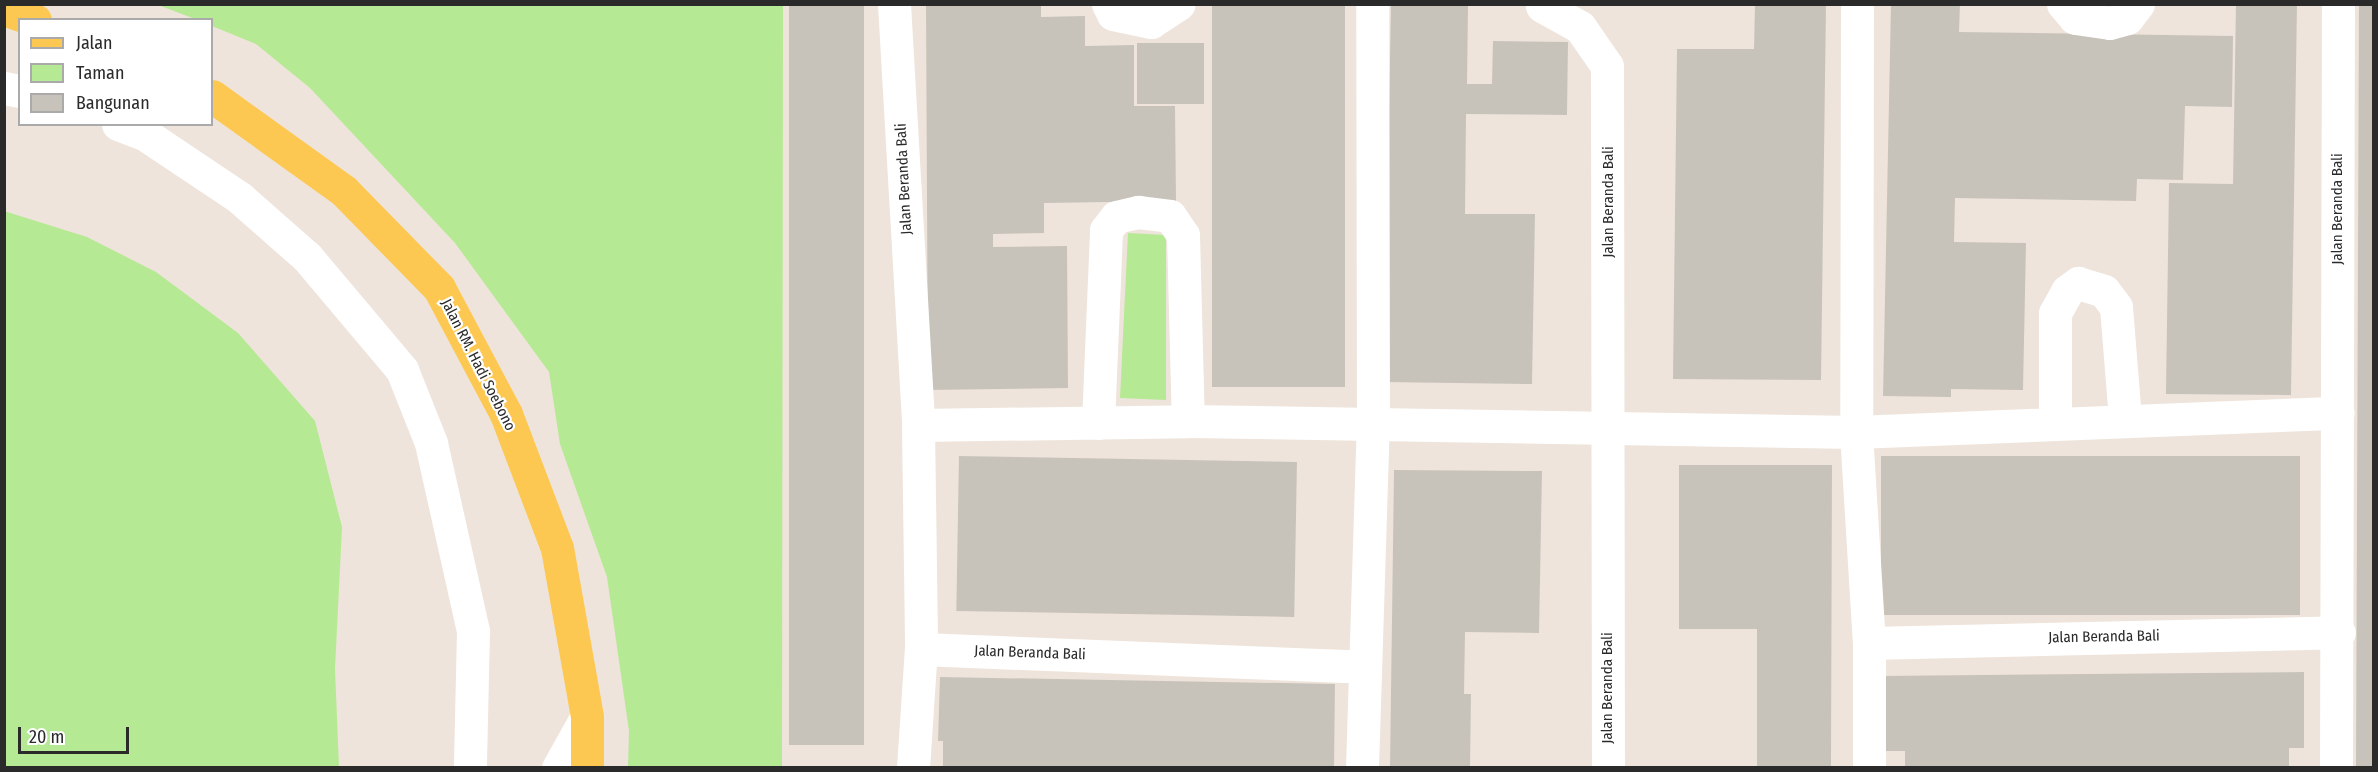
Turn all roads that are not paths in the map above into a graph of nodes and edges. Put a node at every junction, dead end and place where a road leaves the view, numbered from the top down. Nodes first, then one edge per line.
1 (894, 4) edge
2 (1108, 4) edge
3 (1179, 4) edge
4 (1372, 4) edge
5 (1857, 4) edge
6 (2063, 4) edge
7 (2138, 4) edge
8 (2338, 4) edge
9 (1542, 6) dead end
10 (4, 9) edge
11 (29, 18) edge
12 (213, 97) edge
13 (123, 126) edge
14 (2338, 413) junction
15 (2124, 420) junction
16 (1188, 421) junction
17 (2055, 422) junction
18 (1098, 423) junction
19 (1373, 424) junction
20 (918, 425) junction
21 (1608, 429) junction
22 (1856, 432) junction
23 (2339, 632) junction
24 (1869, 643) junction
25 (921, 649) junction
26 (1363, 667) junction
27 (587, 716) junction
28 (470, 768) edge
29 (558, 768) edge
30 (587, 768) edge
31 (913, 768) edge
32 (1362, 768) edge
33 (1608, 768) edge
34 (1869, 768) edge
35 (2336, 768) edge

1 - 20 street, Jalan Beranda Bali
2 - 3 street
4 - 19 street
5 - 22 street
6 - 7 street
8 - 14 street, Jalan Beranda Bali
9 - 21 street, Jalan Beranda Bali
10 - 11 main road
12 - 27 main road, Jalan RM. Hadi Soebono
13 - 28 street
14 - 15 street
14 - 23 street, Jalan Beranda Bali
15 - 17 street
15 - 17 street
16 - 18 street
16 - 18 street
16 - 19 street
17 - 22 street
18 - 20 street
19 - 21 street
19 - 26 street
20 - 25 street, Jalan Beranda Bali
21 - 22 street
21 - 33 street, Jalan Beranda Bali
22 - 24 street
23 - 24 street, Jalan Beranda Bali
23 - 35 street, Jalan Beranda Bali
24 - 34 street
25 - 26 street, Jalan Beranda Bali
25 - 31 street
26 - 32 street
27 - 29 street
27 - 30 main road, Jalan RM. Hadi Soebono

